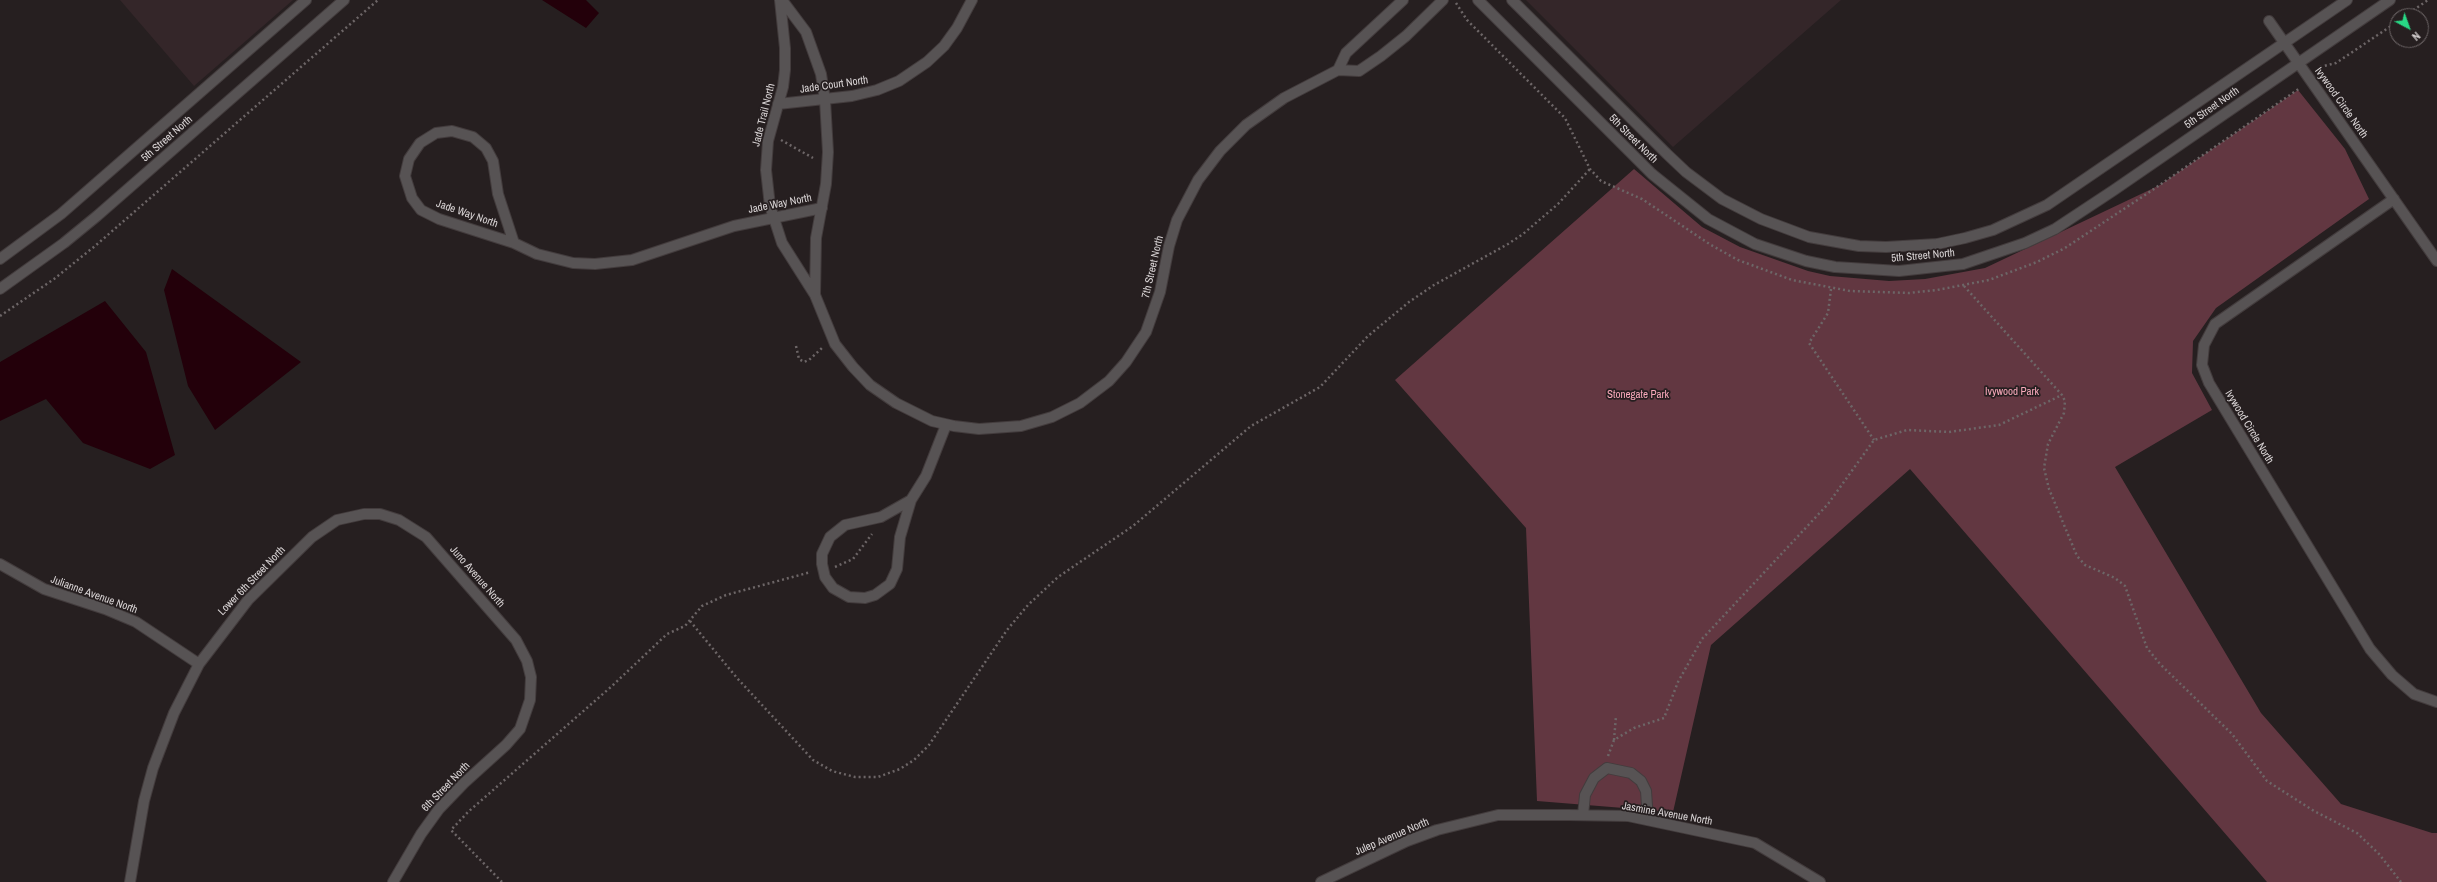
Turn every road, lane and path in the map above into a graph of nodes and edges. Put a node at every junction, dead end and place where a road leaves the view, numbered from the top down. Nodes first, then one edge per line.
1 (306, 0) edge
2 (344, 0) edge
3 (378, 0) edge
4 (781, 0) edge
5 (972, 0) edge
6 (1403, 0) edge
7 (1443, 0) edge
8 (1478, 0) edge
9 (1512, 0) edge
10 (2347, 0) edge
11 (2390, 0) edge
12 (2428, 0) edge
13 (1457, 4) dead end
14 (2416, 8) edge
15 (2269, 20) dead end
16 (2389, 27) edge
17 (2285, 43) junction
18 (2299, 63) junction
19 (2322, 66) dead end
20 (1338, 70) junction
21 (2298, 90) dead end
22 (825, 100) junction
23 (778, 104) junction
24 (779, 139) dead end
25 (817, 160) dead end
26 (1590, 168) junction
27 (2394, 199) junction
28 (822, 208) junction
29 (773, 218) junction
30 (514, 243) junction
31 (0, 259) edge
32 (2437, 261) edge
33 (1964, 286) junction
34 (0, 289) edge
35 (1832, 289) junction
36 (815, 296) junction
37 (0, 316) edge
38 (796, 346) dead end
39 (824, 346) dead end
40 (2062, 395) junction
41 (946, 425) junction
42 (1874, 440) junction
43 (911, 500) junction
44 (344, 517) joint
45 (875, 529) dead end
46 (0, 564) edge
47 (833, 567) dead end
48 (812, 572) dead end
49 (690, 621) junction
50 (199, 664) junction
51 (2437, 702) edge
52 (526, 716) joint
53 (1616, 716) dead end
54 (1614, 740) junction
55 (1607, 768) junction
56 (1498, 815) joint
57 (1583, 815) junction
58 (1648, 820) junction
59 (130, 882) edge
60 (393, 882) edge
61 (502, 882) edge
62 (1321, 882) edge
63 (1820, 882) edge
64 (2401, 882) edge

1 - 31 street, 5th Street North
2 - 34 street, 5th Street North
3 - 37 path
4 - 22 street, Jade Trail North
4 - 23 street, Jade Trail North
5 - 22 street, Jade Court North
6 - 20 street
7 - 20 street, 7th Street North
8 - 18 street, 5th Street North
9 - 17 street, 5th Street North
10 - 17 street, 5th Street North
11 - 18 street, 5th Street North
12 - 14 path
13 - 26 path
15 - 17 street, Ivywood Circle North
16 - 19 path
17 - 18 street, Ivywood Circle North
18 - 27 street, Ivywood Circle North
20 - 41 street, 7th Street North
21 - 33 path
22 - 23 street, Jade Court North
22 - 28 street, Jade Trail North
23 - 29 street, Jade Trail North
24 - 25 path
26 - 35 path
26 - 49 path
27 - 32 street, Ivywood Circle North
27 - 51 street, Ivywood Circle North
28 - 29 street, Jade Way North
28 - 36 street, Jade Trail North
29 - 30 street, Jade Way North
29 - 36 street, Jade Trail North
30 - 30 street, Jade Way North
33 - 35 path
33 - 40 path
35 - 42 path
36 - 41 street, Jade Trail North
38 - 39 path
40 - 42 path
40 - 64 path
41 - 43 street
42 - 54 path
43 - 43 street
44 - 50 street, Lower 6th Street North
44 - 52 street, Juno Avenue North
45 - 47 path
46 - 50 street, Julianne Avenue North
48 - 49 path
49 - 61 path
50 - 59 street, Lower 6th Street North
52 - 60 street, 6th Street North
53 - 54 path
54 - 55 path
55 - 57 street
55 - 58 street
56 - 57 street, Jasmine Avenue North
56 - 62 street, Julep Avenue North
57 - 58 street, Jasmine Avenue North
58 - 63 street, Jasmine Avenue North

